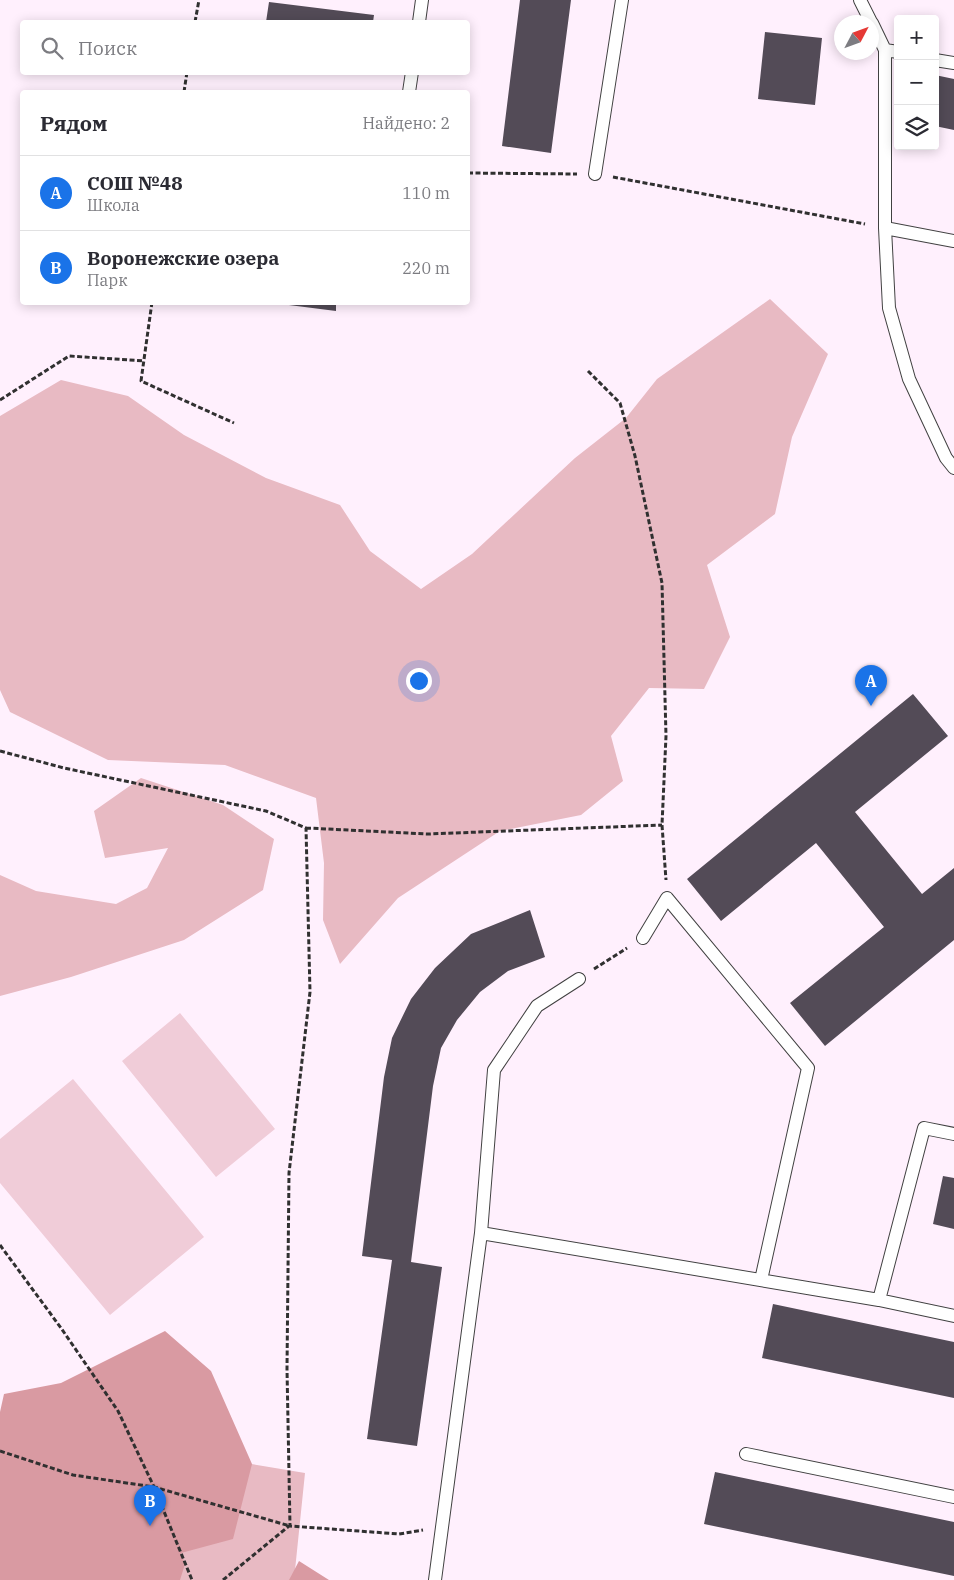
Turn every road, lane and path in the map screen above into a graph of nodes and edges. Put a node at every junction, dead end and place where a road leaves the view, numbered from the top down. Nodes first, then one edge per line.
1 (199, 0) edge
2 (422, 0) edge
3 (622, 0) edge
4 (860, 0) edge
5 (867, 15) edge
6 (195, 20) edge
7 (419, 20) edge
8 (879, 38) edge
9 (885, 50) junction
10 (894, 51) edge
11 (939, 61) edge
12 (954, 63) edge
13 (187, 75) edge
14 (412, 75) edge
15 (184, 90) edge
16 (409, 90) edge
17 (470, 173) edge
18 (596, 174) junction
19 (885, 228) junction
20 (954, 241) edge
21 (152, 305) edge
22 (144, 361) junction
23 (588, 371) dead end
24 (0, 400) edge
25 (234, 423) dead end
26 (954, 468) edge
27 (0, 751) edge
28 (662, 825) junction
29 (306, 828) junction
30 (667, 898) junction
31 (643, 938) joint
32 (579, 979) joint
33 (954, 1134) edge
34 (481, 1233) junction
35 (0, 1245) edge
36 (762, 1280) junction
37 (878, 1300) junction
38 (954, 1316) edge
39 (0, 1450) edge
40 (746, 1454) dead end
41 (154, 1487) junction
42 (954, 1497) edge
43 (290, 1526) junction
44 (442, 1526) junction
45 (192, 1580) edge
46 (223, 1580) edge
47 (435, 1580) edge

1 - 6 path
2 - 7 lane
3 - 18 lane
4 - 5 lane
8 - 9 lane
9 - 10 lane
9 - 19 lane
11 - 12 lane
13 - 15 path
14 - 16 lane
17 - 18 path
18 - 19 path
19 - 20 lane
19 - 26 lane
21 - 22 path
22 - 24 path
22 - 25 path
23 - 28 path
27 - 29 path
28 - 29 path
28 - 30 path
29 - 43 path
30 - 31 lane
30 - 36 lane
31 - 32 path
32 - 34 lane
33 - 37 lane
34 - 36 lane
34 - 44 lane
35 - 41 path
36 - 37 lane
37 - 38 lane
39 - 41 path
40 - 42 lane
41 - 43 path
41 - 45 path
43 - 44 path
43 - 46 path
44 - 47 lane

